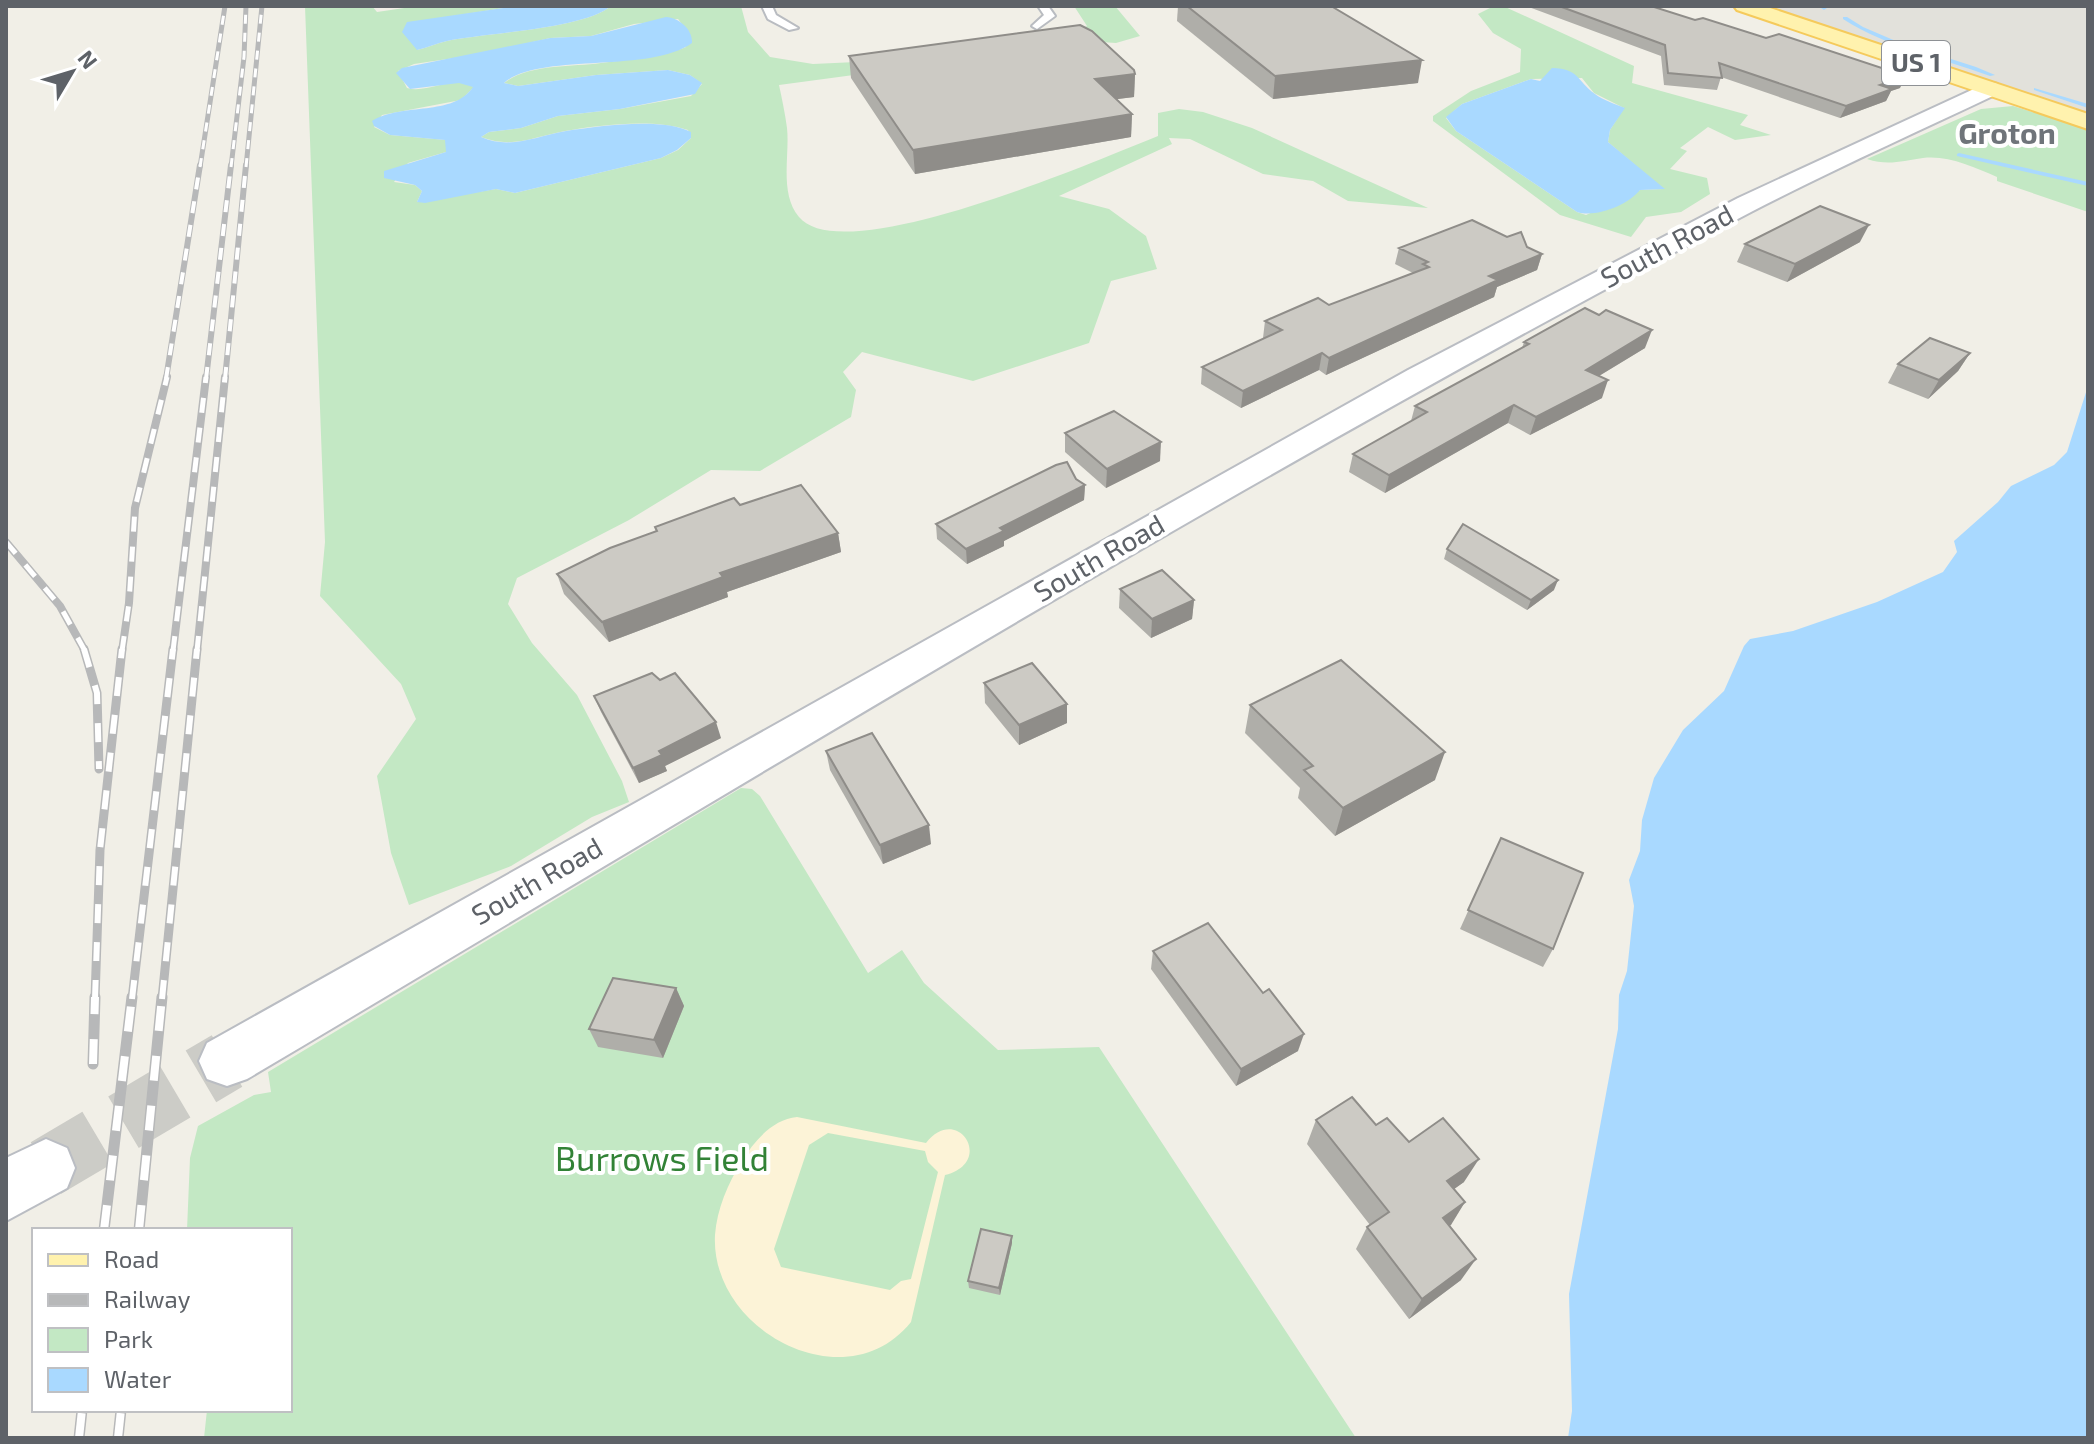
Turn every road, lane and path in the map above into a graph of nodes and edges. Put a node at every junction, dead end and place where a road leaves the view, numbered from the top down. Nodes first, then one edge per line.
1 (767, 6) edge
2 (1043, 6) edge
3 (1744, 6) edge
4 (1037, 26) dead end
5 (793, 28) dead end
6 (1989, 89) junction
7 (2088, 122) edge
8 (227, 1061) tunnel mouth

1 - 5 lane
2 - 4 lane
3 - 6 main road, US 1
6 - 7 main road, US 1
6 - 8 main road, South Road

